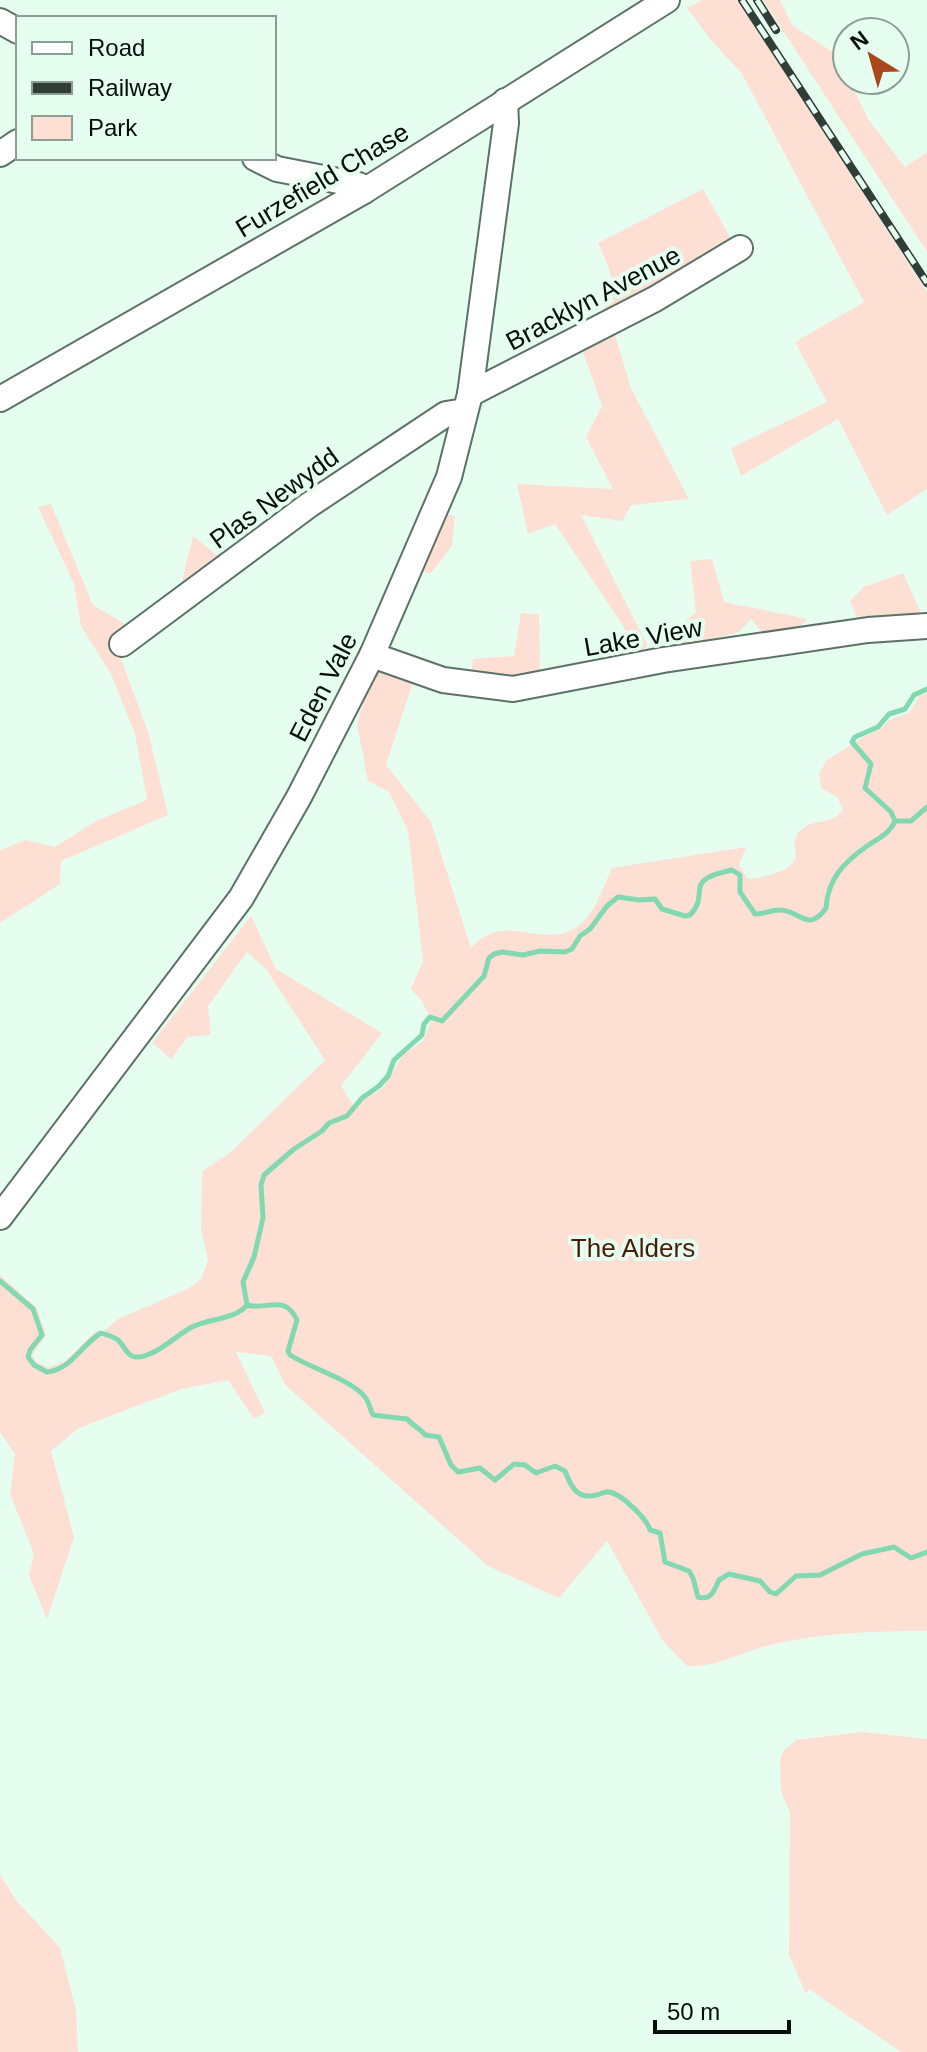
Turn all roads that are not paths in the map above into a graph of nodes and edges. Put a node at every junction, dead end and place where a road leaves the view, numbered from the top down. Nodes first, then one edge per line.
1 (667, 0) edge
2 (505, 101) junction
3 (259, 160) edge
4 (364, 191) junction
5 (740, 248) dead end
6 (0, 399) edge
7 (468, 402) junction
8 (927, 626) edge
9 (122, 644) dead end
10 (372, 655) junction
11 (0, 1217) edge

1 - 2 street, Furzefield Chase
2 - 4 street, Furzefield Chase
2 - 7 street, Eden Vale
3 - 4 street
4 - 6 street, Furzefield Chase
5 - 7 street, Bracklyn Avenue
7 - 9 street, Plas Newydd
7 - 10 street, Eden Vale
8 - 10 street, Lake View
10 - 11 street, Eden Vale

